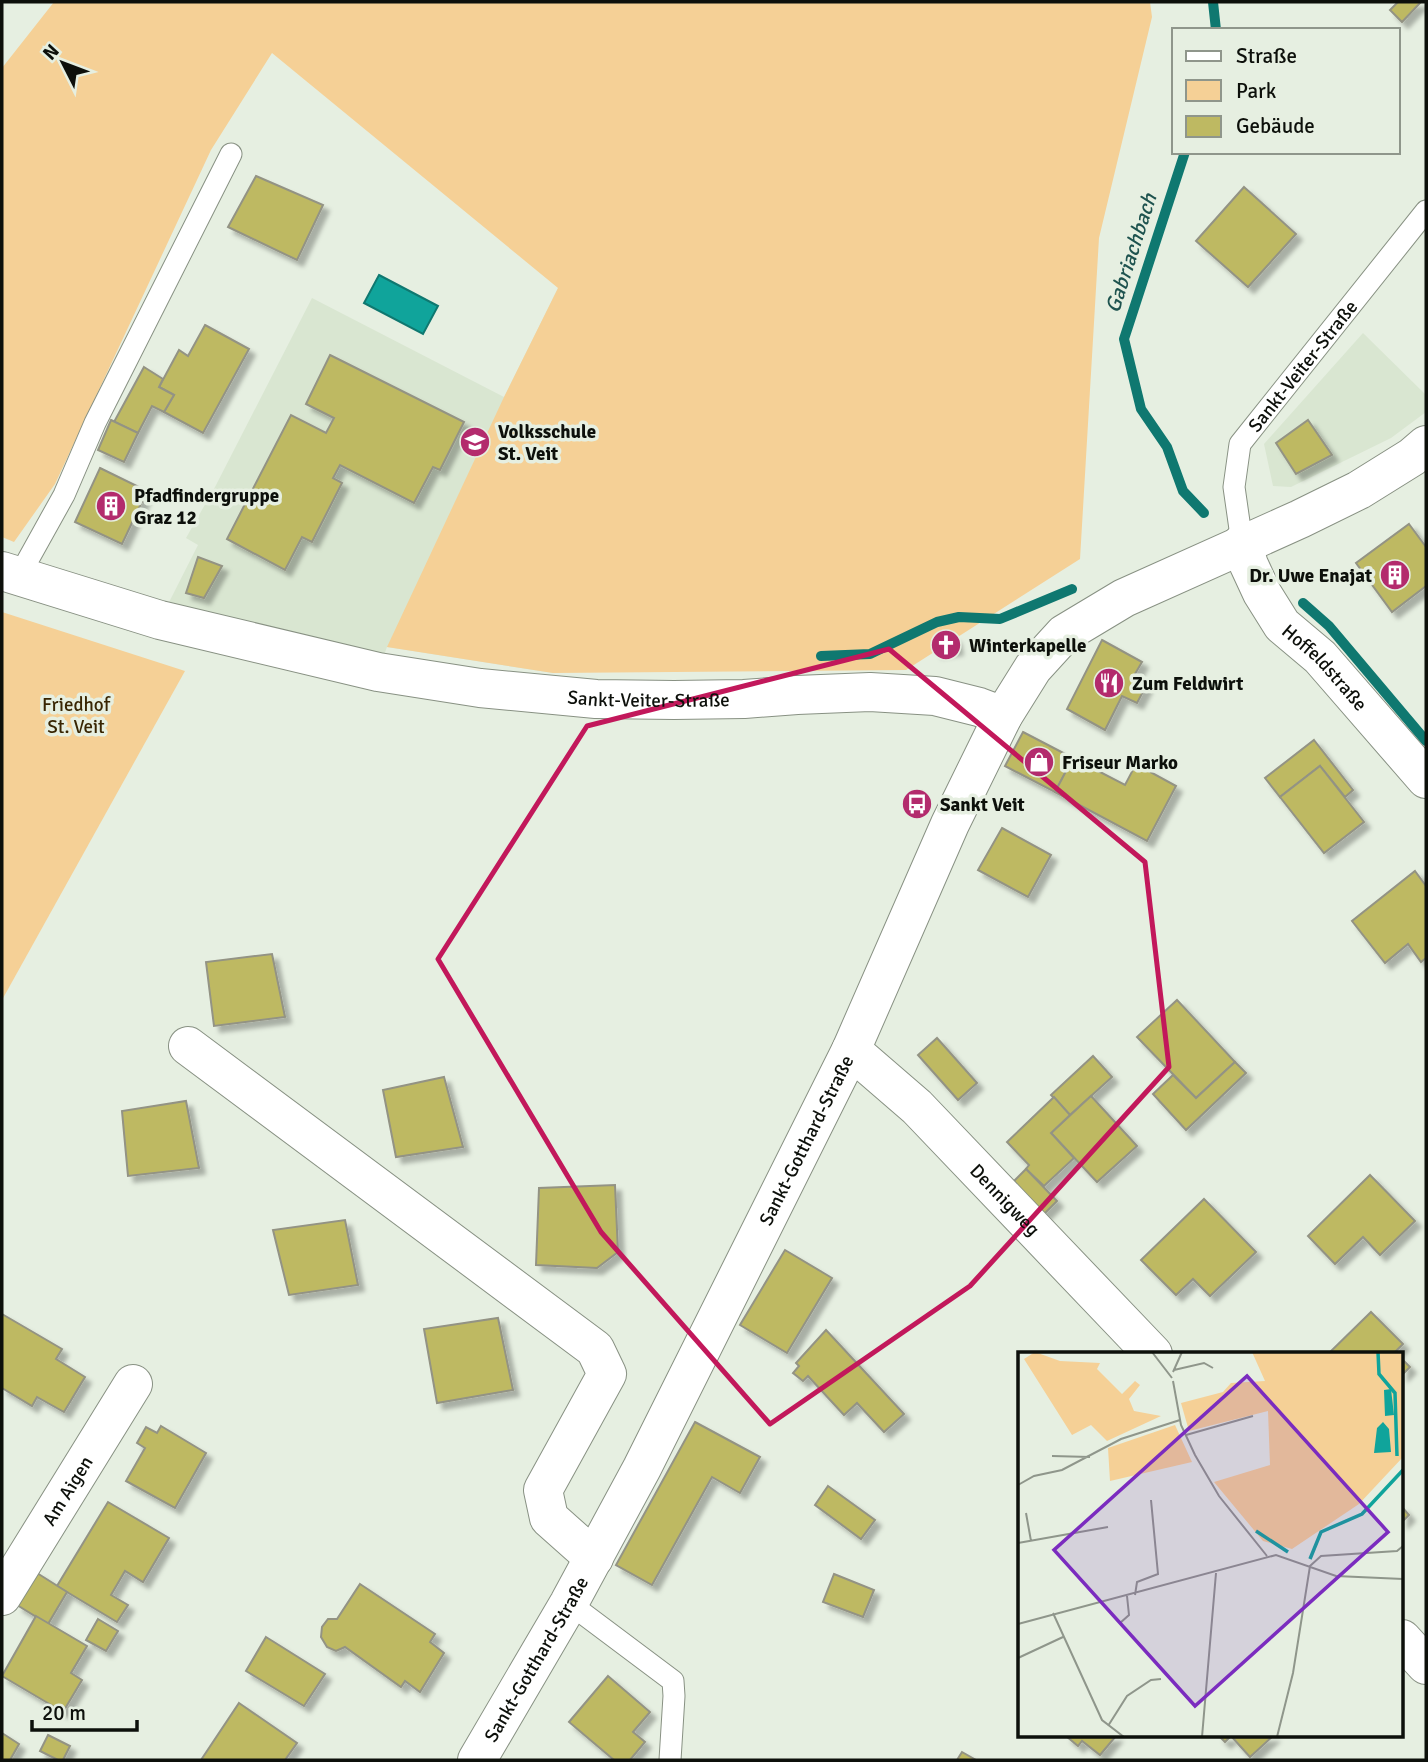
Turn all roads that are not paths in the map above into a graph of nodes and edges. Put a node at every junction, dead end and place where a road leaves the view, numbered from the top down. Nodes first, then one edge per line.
1 (231, 154) dead end
2 (1426, 211) edge
3 (1426, 445) edge
4 (1242, 543) junction
5 (11, 574) edge
6 (1003, 716) junction
7 (1426, 779) edge
8 (188, 1046) dead end
9 (852, 1050) junction
10 (1151, 1352) edge
11 (133, 1384) dead end
12 (594, 1558) junction
13 (2, 1596) edge
14 (569, 1603) junction
15 (1404, 1641) edge
16 (1426, 1665) edge
17 (477, 1760) edge
18 (670, 1760) edge

1 - 5 lane
2 - 4 lane, Sankt-Veiter-Straße
3 - 4 street
4 - 6 street
4 - 7 street, Hoffeldstraße
5 - 6 street, Sankt-Veiter-Straße
6 - 9 street, Sankt-Gotthard-Straße
8 - 12 street, Sankt-Gotthard-Straße
9 - 10 street, Dennigweg
9 - 12 street, Sankt-Gotthard-Straße
11 - 13 street, Am Aigen
12 - 14 street, Sankt-Gotthard-Straße
14 - 17 street, Sankt-Gotthard-Straße
14 - 18 lane
15 - 16 street

